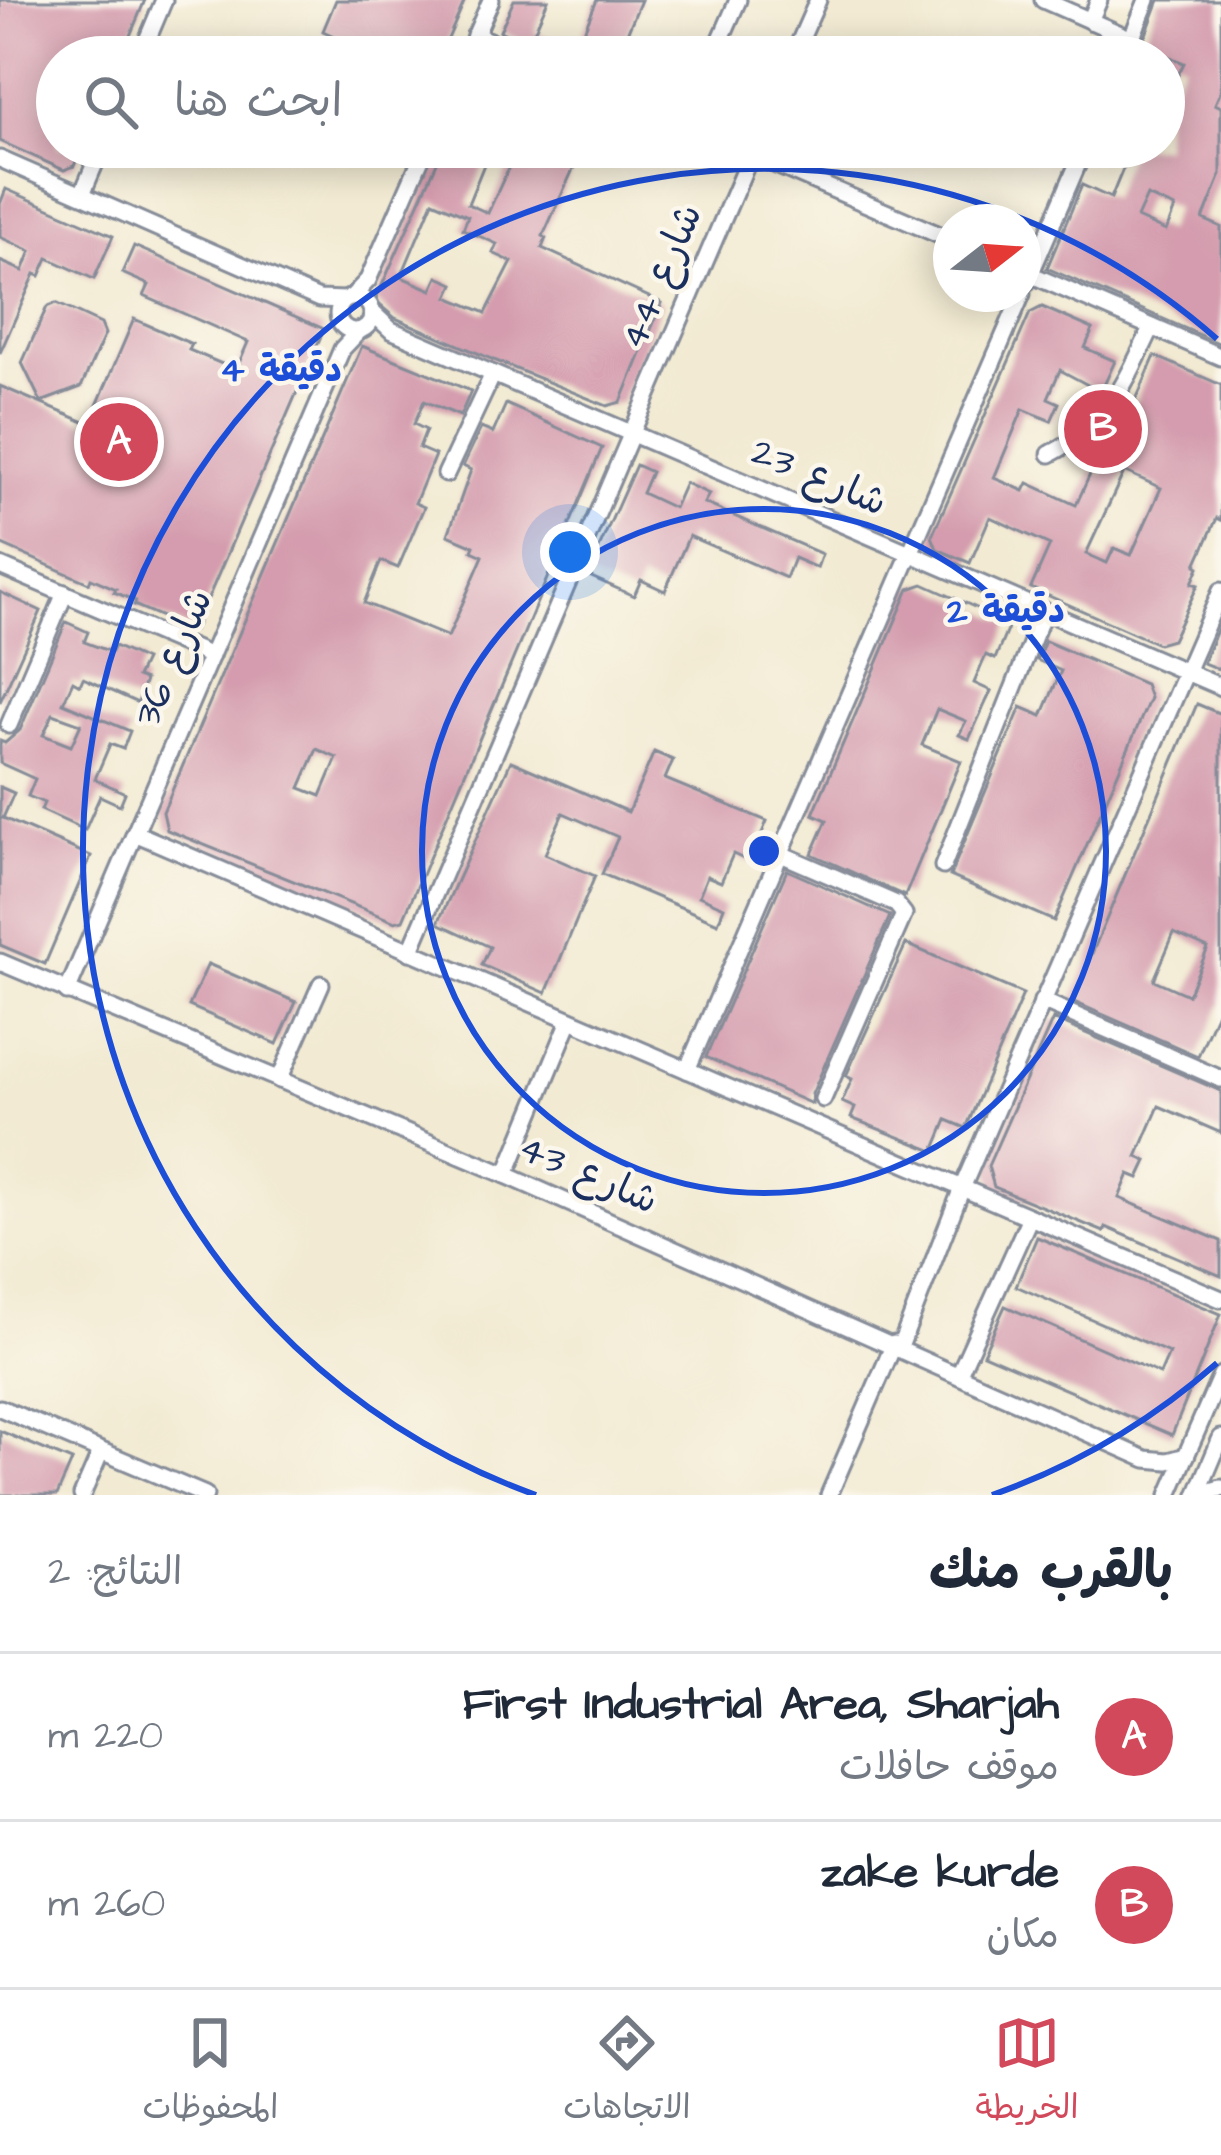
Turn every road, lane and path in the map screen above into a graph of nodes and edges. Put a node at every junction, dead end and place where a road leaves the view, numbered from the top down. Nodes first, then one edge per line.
1 (164, 0) edge
2 (490, 0) edge
3 (739, 0) edge
4 (818, 0) edge
5 (1043, 0) edge
6 (1099, 0) edge
7 (1147, 0) edge
8 (1090, 21) junction
9 (475, 35) edge
10 (149, 36) edge
11 (723, 36) edge
12 (802, 36) edge
13 (1125, 36) edge
14 (1133, 36) edge
15 (0, 158) edge
16 (93, 168) edge
17 (417, 168) edge
18 (745, 168) edge
19 (790, 168) edge
20 (1075, 168) edge
21 (82, 194) junction
22 (933, 232) edge
23 (1041, 243) edge
24 (1041, 279) edge
25 (320, 299) junction
26 (359, 303) junction
27 (1015, 312) edge
28 (339, 320) junction
29 (1152, 327) junction
30 (361, 330) junction
31 (391, 330) junction
32 (342, 350) junction
33 (1221, 357) edge
34 (493, 374) junction
35 (630, 433) junction
36 (1050, 454) dead end
37 (446, 474) dead end
38 (911, 554) junction
39 (0, 566) edge
40 (1221, 591) edge
41 (65, 593) junction
42 (1044, 611) junction
43 (211, 656) junction
44 (1186, 672) junction
45 (1221, 687) edge
46 (8, 725) dead end
47 (135, 833) junction
48 (781, 854) junction
49 (943, 866) dead end
50 (410, 952) junction
51 (0, 962) edge
52 (321, 984) dead end
53 (67, 992) junction
54 (1042, 1001) junction
55 (570, 1020) junction
56 (687, 1070) junction
57 (1221, 1079) edge
58 (279, 1080) junction
59 (823, 1099) dead end
60 (506, 1175) junction
61 (962, 1188) junction
62 (1030, 1217) junction
63 (1221, 1299) edge
64 (897, 1346) junction
65 (958, 1374) junction
66 (1221, 1375) edge
67 (0, 1408) edge
68 (1220, 1444) edge
69 (100, 1451) junction
70 (1186, 1456) junction
71 (1146, 1459) junction
72 (1221, 1488) edge
73 (1170, 1494) edge
74 (82, 1495) edge
75 (205, 1495) edge
76 (829, 1495) edge
77 (1197, 1495) edge

1 - 10 street
2 - 9 street
3 - 11 street
4 - 12 street
5 - 8 street
6 - 8 street
7 - 14 street
8 - 13 street
15 - 21 street
16 - 21 street
17 - 26 street
18 - 35 street, شارع 44
19 - 22 street
20 - 23 street
21 - 25 street
24 - 29 street
25 - 26 street
25 - 28 street
26 - 28 street
26 - 30 street, شارع 36
26 - 31 street, شارع 23
27 - 38 street
28 - 30 street
28 - 32 street, شارع 36
29 - 33 street
29 - 36 street
30 - 31 street, شارع 23
30 - 32 street, شارع 36
31 - 34 street, شارع 23
32 - 43 street, شارع 36
34 - 35 street, شارع 23
34 - 37 street
35 - 38 street, شارع 23
35 - 50 street, شارع 44
38 - 42 street, شارع 23
38 - 48 street
39 - 41 street
40 - 44 street
41 - 43 street
41 - 46 street
42 - 44 street, شارع 23
42 - 49 street
43 - 47 street, شارع 36
44 - 45 street, شارع 23
44 - 54 street
47 - 50 street
47 - 53 street, شارع 36
48 - 56 street
48 - 59 street
50 - 55 street
51 - 53 street, شارع 43
52 - 58 street
53 - 58 street, شارع 43
54 - 57 street
54 - 61 street
55 - 56 street
55 - 60 street
56 - 61 street
58 - 60 street, شارع 43
60 - 64 street, شارع 43
61 - 62 street
61 - 64 street
62 - 63 street
62 - 65 street
64 - 65 street, شارع 43
64 - 76 street
65 - 71 street, شارع 43
66 - 70 street
67 - 69 street
68 - 77 street
69 - 74 street
69 - 75 street
70 - 71 street, شارع 43
70 - 73 street
71 - 73 street
72 - 77 street

